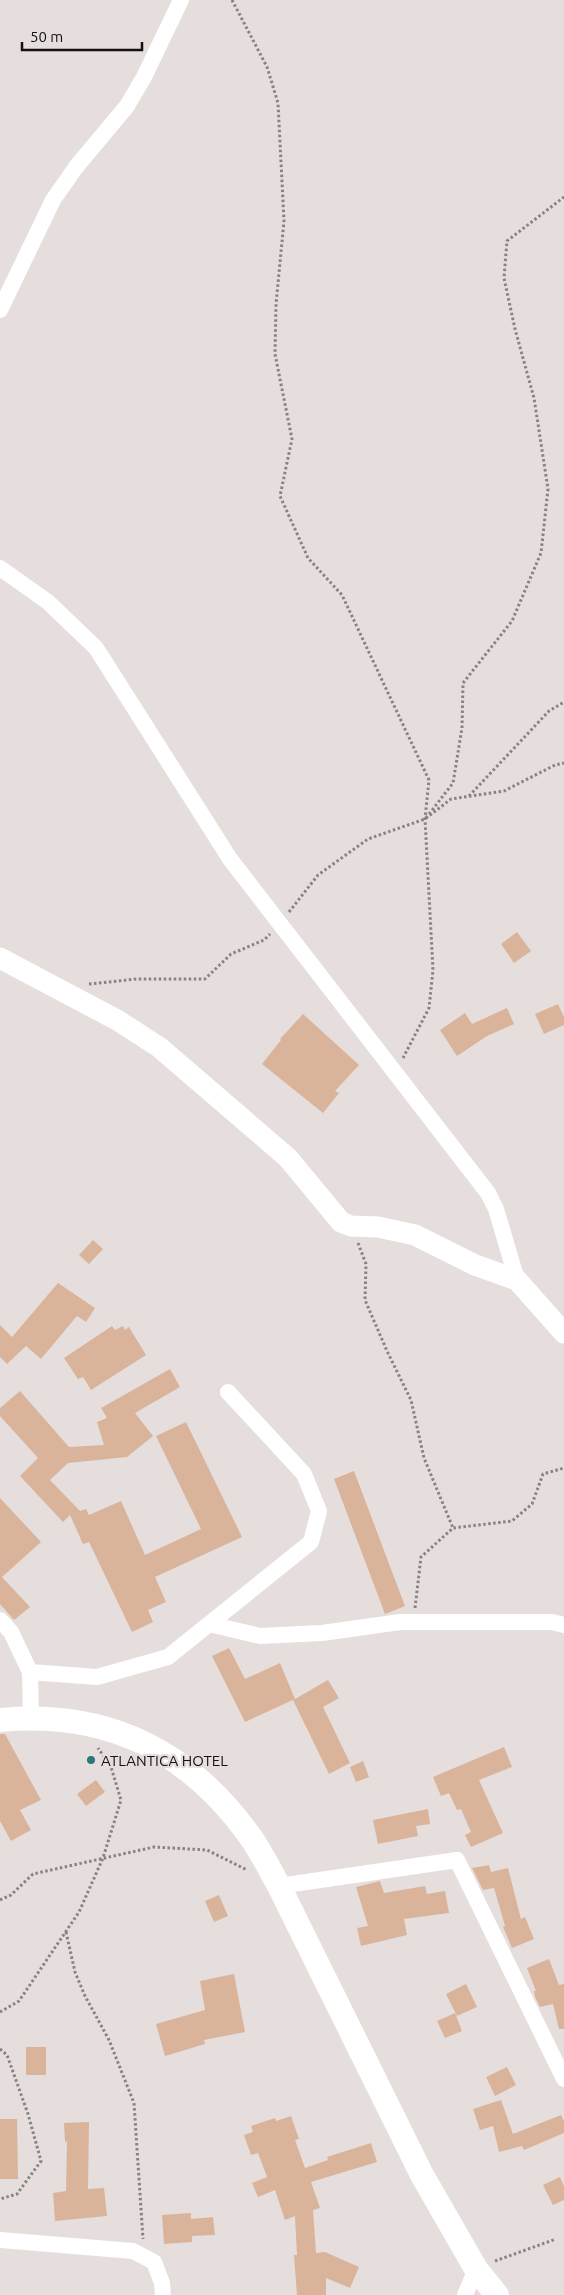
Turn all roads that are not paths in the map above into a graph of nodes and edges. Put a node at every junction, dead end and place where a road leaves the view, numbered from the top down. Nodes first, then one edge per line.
1 (182, 0) edge
2 (0, 310) edge
3 (0, 568) edge
4 (0, 958) edge
5 (517, 1280) junction
6 (564, 1333) edge
7 (228, 1392) dead end
8 (0, 1620) edge
9 (209, 1624) junction
10 (564, 1624) edge
11 (30, 1672) junction
12 (31, 1717) junction
13 (0, 1720) edge
14 (279, 1886) junction
15 (564, 2079) edge
16 (0, 2240) edge
17 (476, 2269) junction
18 (162, 2295) edge
19 (465, 2295) edge
20 (497, 2295) edge

1 - 2 street
3 - 5 street
4 - 5 street
5 - 6 street
7 - 9 street
8 - 11 street
9 - 10 street
9 - 11 street
11 - 12 street
12 - 13 main road
12 - 14 main road
14 - 15 street
14 - 17 main road
16 - 18 street
17 - 19 street
17 - 20 main road

